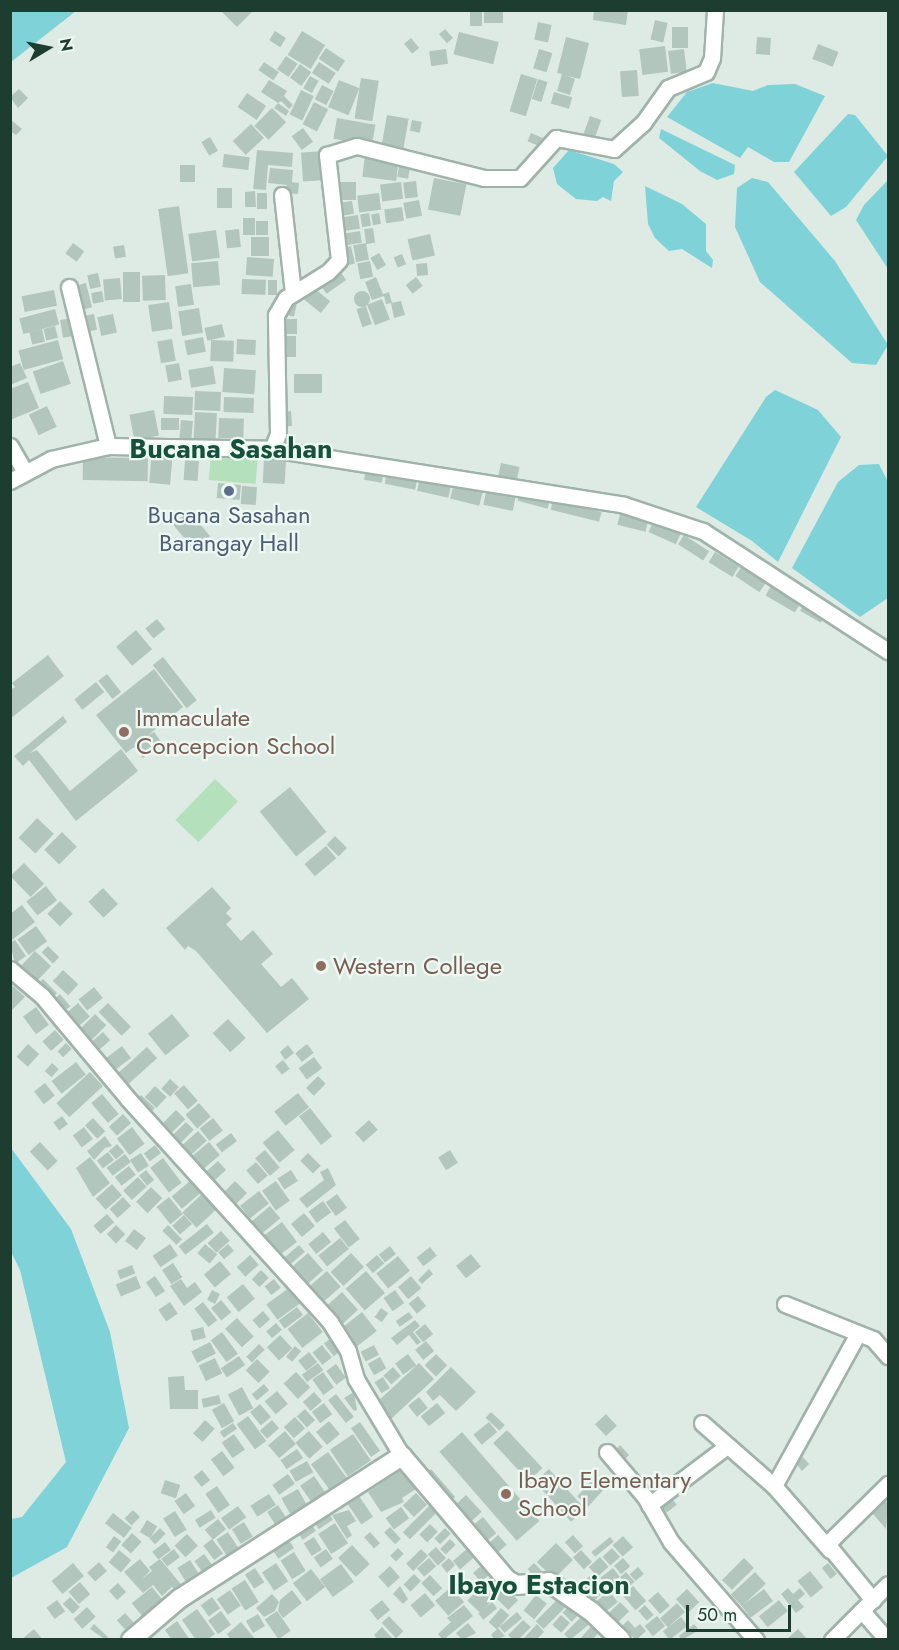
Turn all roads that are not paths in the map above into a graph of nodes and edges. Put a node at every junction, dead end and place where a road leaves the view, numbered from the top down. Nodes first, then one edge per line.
1 (715, 10) edge
2 (282, 195) dead end
3 (69, 287) dead end
4 (293, 293) junction
5 (10, 446) edge
6 (108, 446) junction
7 (272, 449) junction
8 (24, 470) junction
9 (10, 481) edge
10 (888, 651) edge
11 (10, 969) edge
12 (785, 1304) dead end
13 (857, 1335) junction
14 (888, 1356) edge
15 (702, 1424) dead end
16 (727, 1446) junction
17 (607, 1452) dead end
18 (402, 1456) junction
19 (888, 1484) edge
20 (774, 1486) junction
21 (649, 1505) junction
22 (830, 1550) junction
23 (888, 1584) edge
24 (873, 1600) junction
25 (862, 1611) junction
26 (131, 1640) edge
27 (621, 1640) edge
28 (756, 1640) edge
29 (832, 1640) edge
30 (887, 1640) edge

1 - 4 street
2 - 4 street
3 - 6 street
4 - 7 street
5 - 8 street
6 - 7 street
6 - 8 street
7 - 10 street
8 - 9 street
11 - 18 street
12 - 13 street
13 - 14 street
13 - 20 street
15 - 16 street
16 - 20 street
16 - 21 street
17 - 21 street
18 - 26 street
18 - 27 street
19 - 22 street
20 - 22 street
21 - 28 street
22 - 24 street
23 - 24 street
24 - 25 street
25 - 29 street
25 - 30 street

